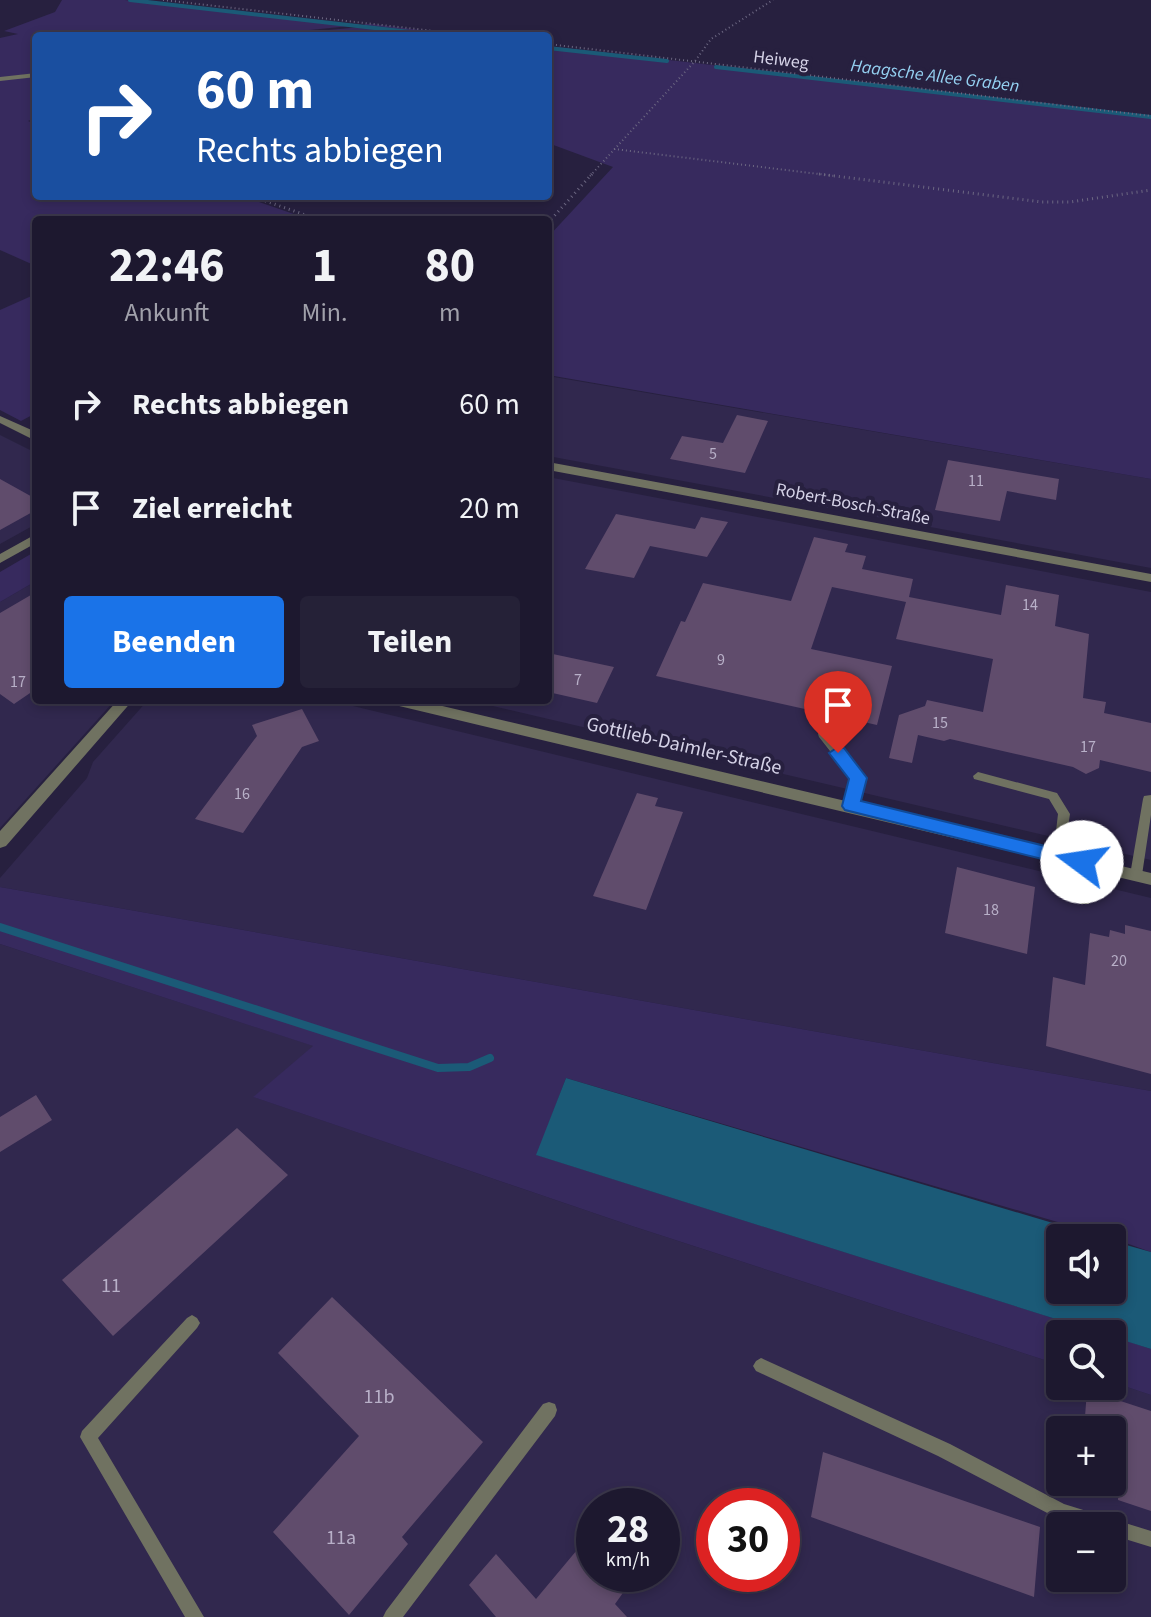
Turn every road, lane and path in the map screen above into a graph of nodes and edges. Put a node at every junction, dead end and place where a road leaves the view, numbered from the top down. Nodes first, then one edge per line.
1 (163, 0) edge
2 (773, 0) edge
3 (443, 32) edge
4 (552, 44) edge
5 (695, 61) junction
6 (32, 75) edge
7 (0, 79) edge
8 (1151, 116) edge
9 (614, 149) junction
10 (1151, 190) edge
11 (262, 200) edge
12 (308, 216) edge
13 (552, 219) edge
14 (0, 419) edge
15 (32, 435) edge
16 (552, 467) edge
17 (32, 540) edge
18 (0, 559) edge
19 (1151, 578) edge
20 (122, 704) edge
21 (412, 704) edge
22 (823, 734) dead end
23 (978, 776) dead end
24 (1151, 799) edge
25 (851, 806) junction
26 (0, 842) edge
27 (1059, 857) junction
28 (1082, 862) junction
29 (1143, 877) edge
30 (1085, 901) dead end
31 (192, 1323) dead end
32 (761, 1366) dead end
33 (549, 1410) dead end
34 (1064, 1512) edge
35 (1126, 1531) edge
36 (1151, 1539) edge
37 (195, 1617) edge
38 (392, 1617) edge

1 - 3 path
2 - 5 path, Heiweg
4 - 5 path, Heiweg
5 - 8 path, Heiweg
5 - 9 path, Heiweg
6 - 7 lane
9 - 10 path
9 - 13 path, Heiweg
11 - 12 path
14 - 15 street
16 - 19 street, Robert-Bosch-Straße
17 - 18 street
20 - 26 street
21 - 25 street, Gottlieb-Daimler-Straße
22 - 25 lane
23 - 27 lane
24 - 29 lane
25 - 27 street, Gottlieb-Daimler-Straße
27 - 28 street, Gottlieb-Daimler-Straße
28 - 29 street, Gottlieb-Daimler-Straße
28 - 30 lane
31 - 37 lane
32 - 34 lane
33 - 38 lane
35 - 36 lane

